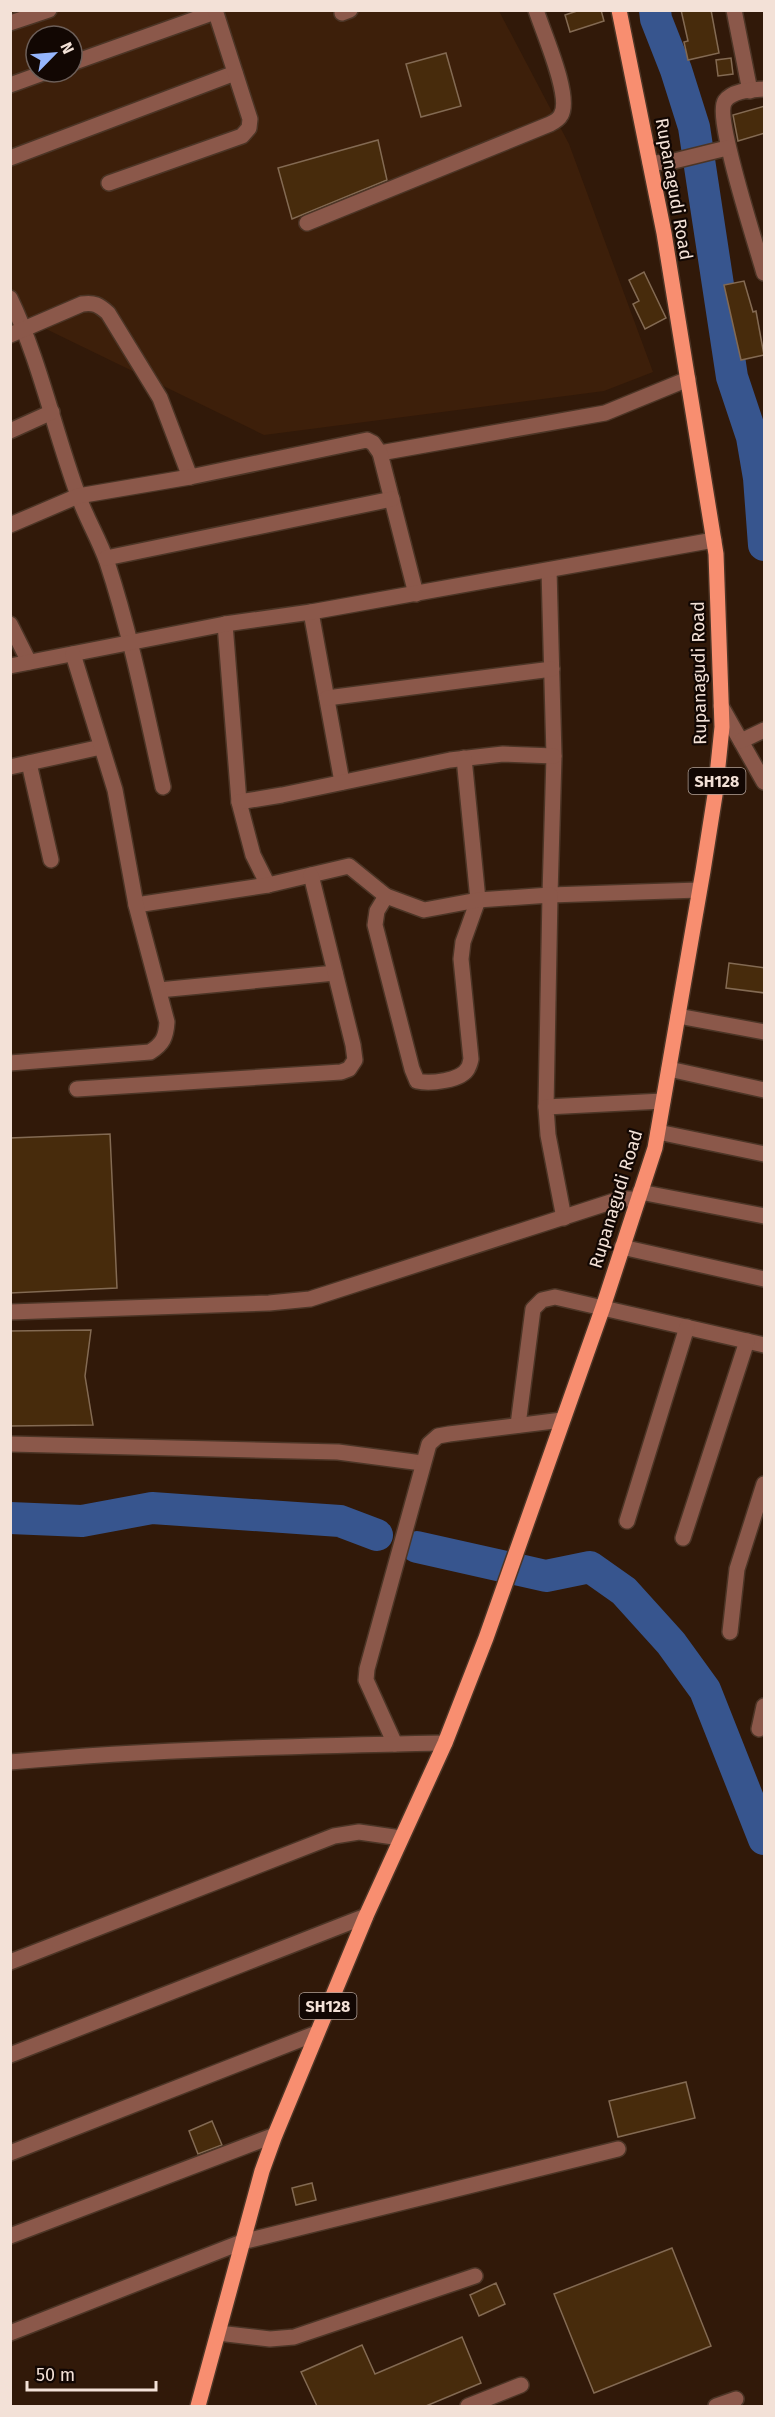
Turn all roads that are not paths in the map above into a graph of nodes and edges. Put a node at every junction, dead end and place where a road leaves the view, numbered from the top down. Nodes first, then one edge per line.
1 (49, 10) edge
2 (536, 10) edge
3 (619, 10) edge
4 (734, 10) edge
5 (215, 11) edge
6 (10, 23) edge
7 (84, 59) edge
8 (235, 74) junction
9 (757, 90) edge
10 (728, 148) junction
11 (10, 158) edge
12 (650, 164) junction
13 (109, 183) dead end
14 (307, 223) dead end
15 (765, 273) edge
16 (10, 298) edge
17 (25, 329) junction
18 (10, 335) edge
19 (688, 379) junction
20 (52, 412) junction
21 (10, 431) edge
22 (380, 453) junction
23 (190, 477) junction
24 (78, 496) junction
25 (392, 499) junction
26 (10, 525) edge
27 (714, 540) junction
28 (105, 558) junction
29 (549, 570) junction
30 (416, 594) junction
31 (311, 612) junction
32 (10, 624) edge
33 (225, 624) junction
34 (130, 643) junction
35 (73, 654) junction
36 (29, 662) junction
37 (10, 666) edge
38 (552, 669) junction
39 (327, 698) junction
40 (721, 706) junction
41 (765, 730) edge
42 (741, 741) junction
43 (101, 747) junction
44 (554, 756) junction
45 (464, 758) junction
46 (29, 763) junction
47 (10, 767) edge
48 (342, 782) junction
49 (765, 782) edge
50 (163, 787) dead end
51 (239, 802) junction
52 (51, 860) dead end
53 (311, 875) junction
54 (268, 885) junction
55 (699, 890) junction
56 (550, 895) junction
57 (386, 896) junction
58 (478, 900) junction
59 (136, 905) junction
60 (335, 973) junction
61 (159, 990) junction
62 (678, 1016) junction
63 (765, 1032) edge
64 (10, 1063) edge
65 (669, 1069) junction
66 (77, 1089) dead end
67 (765, 1090) edge
68 (663, 1101) junction
69 (546, 1107) junction
70 (658, 1132) junction
71 (765, 1154) edge
72 (639, 1196) junction
73 (765, 1216) edge
74 (564, 1218) junction
75 (622, 1247) junction
76 (765, 1279) edge
77 (603, 1307) junction
78 (10, 1312) edge
79 (687, 1327) junction
80 (747, 1341) junction
81 (765, 1345) edge
82 (562, 1420) junction
83 (518, 1425) junction
84 (10, 1444) edge
85 (422, 1463) junction
86 (765, 1484) edge
87 (627, 1521) dead end
88 (683, 1538) dead end
89 (730, 1632) dead end
90 (765, 1706) edge
91 (759, 1730) dead end
92 (445, 1743) junction
93 (395, 1744) junction
94 (10, 1762) edge
95 (401, 1838) junction
96 (366, 1916) junction
97 (10, 1962) edge
98 (318, 2033) junction
99 (10, 2055) edge
100 (275, 2135) junction
101 (618, 2149) dead end
102 (10, 2152) edge
103 (10, 2236) edge
104 (242, 2242) junction
105 (475, 2276) dead end
106 (10, 2333) edge
107 (218, 2333) junction
108 (521, 2385) dead end
109 (736, 2399) dead end
110 (198, 2406) edge
111 (468, 2406) edge
112 (716, 2406) edge

1 - 6 street
2 - 14 street
3 - 12 main road, Rupanagudi Road / SH128
4 - 9 street
5 - 7 street
5 - 8 street
8 - 11 street
8 - 13 street
9 - 10 street
10 - 12 street
10 - 15 street
12 - 19 main road, Rupanagudi Road / SH128
16 - 17 street
17 - 18 street
17 - 20 street
17 - 23 street
19 - 22 street
19 - 27 main road, Rupanagudi Road / SH128
20 - 21 street
20 - 24 street
22 - 23 street
22 - 25 street
23 - 24 street
24 - 26 street
24 - 28 street
25 - 28 street
25 - 30 street
27 - 29 street
27 - 40 main road, Rupanagudi Road / SH128
28 - 34 street
29 - 30 street
29 - 38 street
30 - 31 street
31 - 33 street
31 - 39 street
32 - 36 street
33 - 34 street
33 - 51 street
34 - 35 street
34 - 50 street
35 - 36 street
35 - 43 street
36 - 37 street
38 - 39 street
38 - 44 street
39 - 48 street
40 - 42 street
40 - 55 main road, Rupanagudi Road / SH128
41 - 42 street
42 - 49 street
43 - 46 street
43 - 59 street
44 - 45 street
44 - 56 street
45 - 48 street
45 - 58 street
46 - 47 street
46 - 52 street
48 - 51 street
51 - 54 street
53 - 54 street
53 - 57 street
53 - 60 street
54 - 59 street
55 - 56 street
55 - 62 main road, Rupanagudi Road / SH128
56 - 58 street
56 - 69 street
57 - 58 street
57 - 58 street
59 - 61 street
60 - 61 street
60 - 66 street
61 - 64 street
62 - 63 street
62 - 65 main road, Rupanagudi Road / SH128
65 - 67 street
65 - 68 main road, Rupanagudi Road / SH128
68 - 69 street
68 - 70 main road, Rupanagudi Road / SH128
69 - 74 street
70 - 71 street
70 - 72 main road, Rupanagudi Road / SH128
72 - 73 street
72 - 74 street
72 - 75 main road, Rupanagudi Road / SH128
74 - 78 street
75 - 76 street
75 - 77 main road, Rupanagudi Road / SH128
77 - 79 street
77 - 82 main road, Rupanagudi Road / SH128
77 - 83 street
79 - 80 street
79 - 87 street
80 - 81 street
80 - 88 street
82 - 83 street
82 - 92 main road, Rupanagudi Road / SH128
83 - 85 street
84 - 85 street
85 - 93 street
86 - 89 street
90 - 91 street
92 - 93 street
92 - 95 main road, SH128
93 - 94 street
95 - 96 main road, SH128
95 - 97 street
96 - 98 main road, SH128
96 - 99 street
98 - 100 main road, SH128
98 - 102 street
100 - 103 street
100 - 104 main road, SH128
101 - 104 street
104 - 106 street
104 - 107 main road, SH128
105 - 107 street
107 - 110 main road, SH128
108 - 111 street
109 - 112 street

